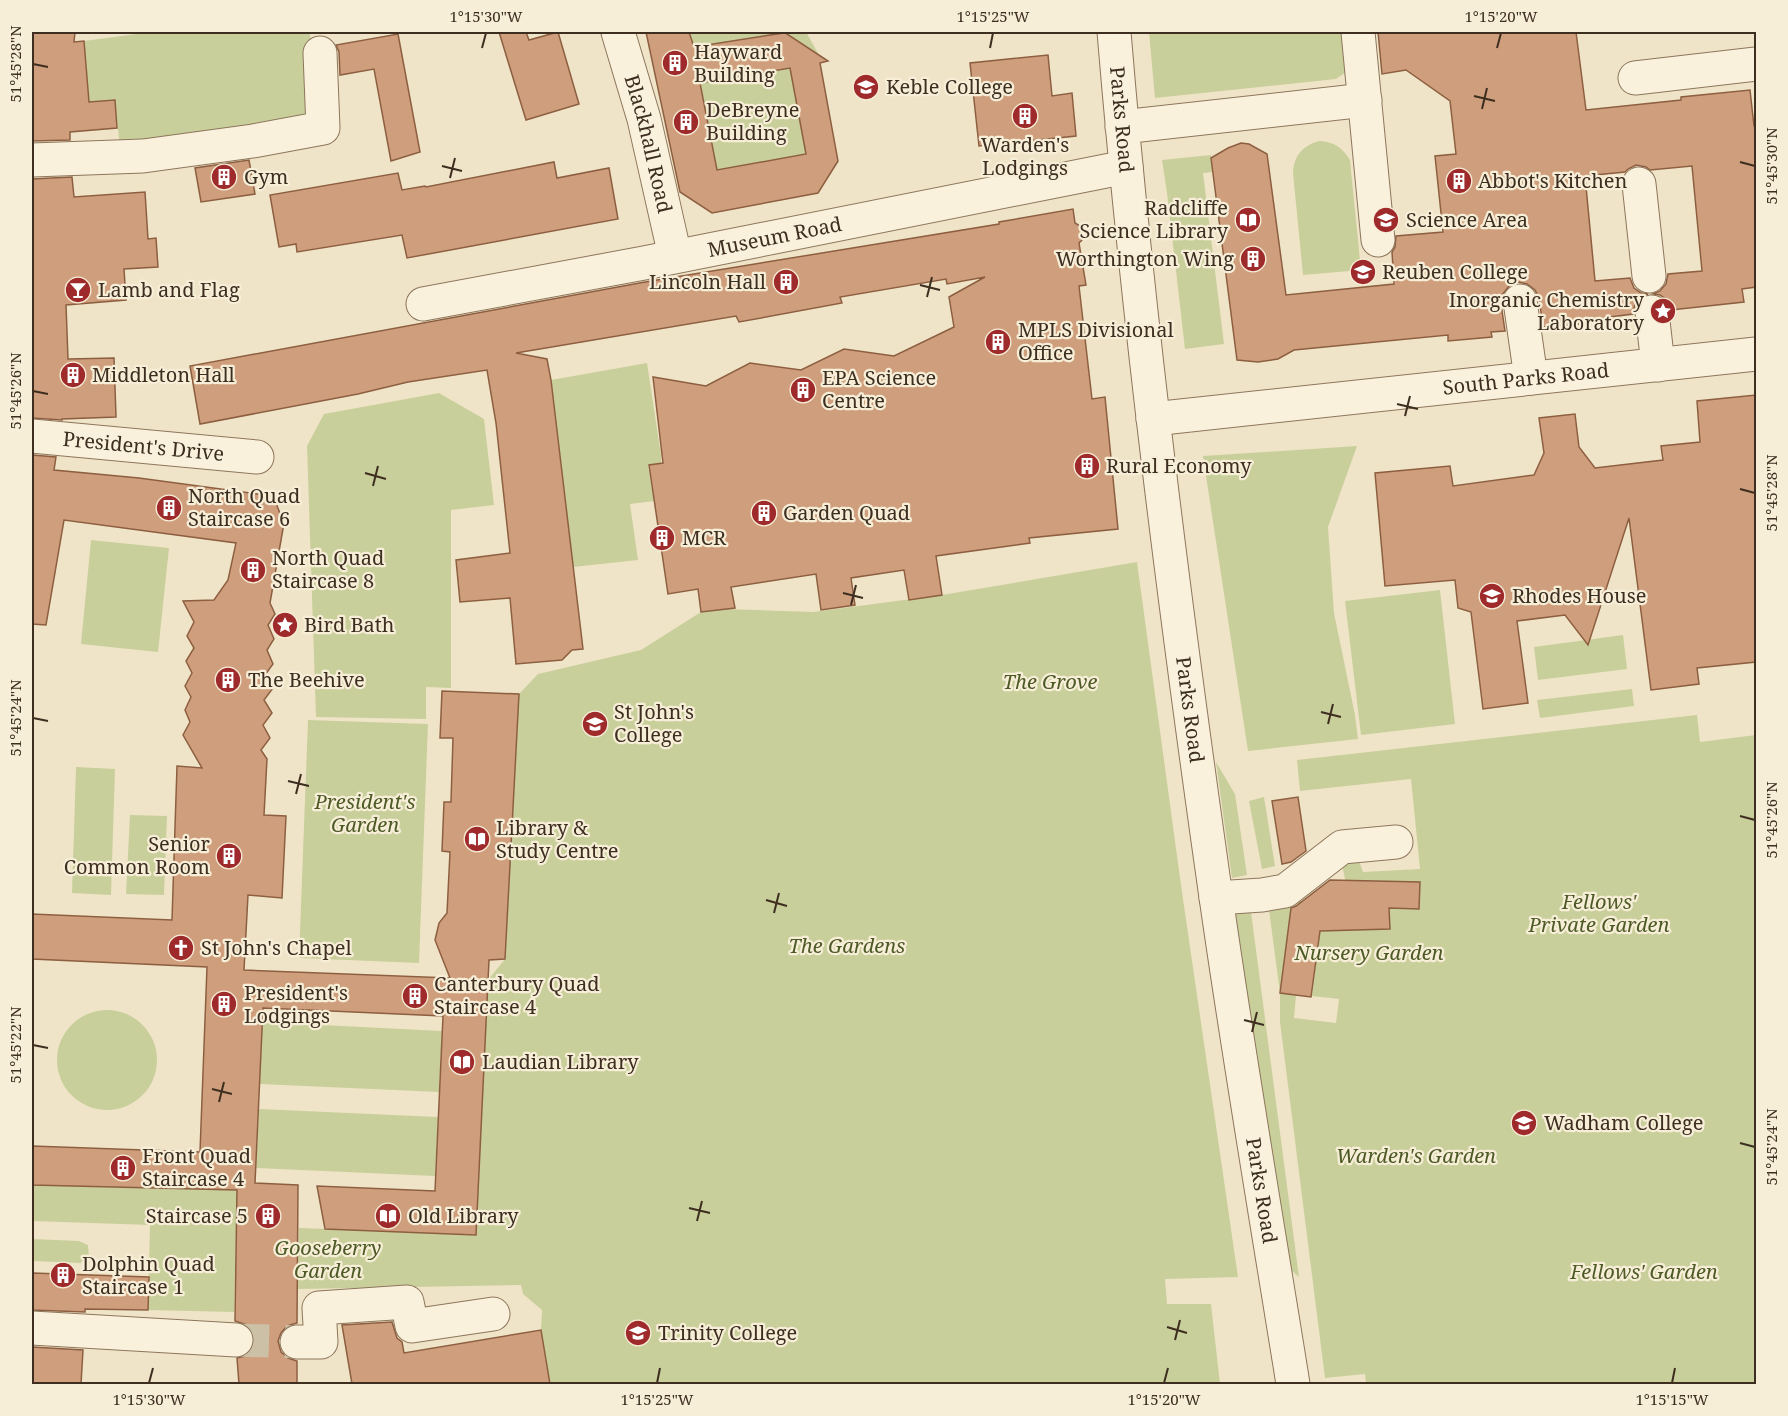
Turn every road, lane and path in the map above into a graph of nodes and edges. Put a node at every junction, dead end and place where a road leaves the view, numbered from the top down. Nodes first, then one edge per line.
1 (618, 32) edge
2 (1114, 32) edge
3 (1358, 32) edge
4 (320, 53) dead end
5 (1756, 64) edge
6 (1635, 78) dead end
7 (1365, 100) junction
8 (1122, 127) junction
9 (32, 160) edge
10 (1126, 167) junction
11 (1639, 184) dead end
12 (1378, 240) dead end
13 (675, 256) junction
14 (1649, 276) dead end
15 (1520, 301) dead end
16 (423, 304) dead end
17 (1652, 312) dead end
18 (1756, 354) edge
19 (1658, 365) junction
20 (1531, 378) junction
21 (1153, 419) junction
22 (32, 436) edge
23 (257, 457) dead end
24 (1396, 842) dead end
25 (1216, 898) junction
26 (493, 1314) dead end
27 (32, 1328) edge
28 (236, 1340) tunnel mouth
29 (297, 1342) tunnel mouth
30 (1293, 1384) edge

1 - 13 street, Blackhall Road
2 - 8 street, Parks Road
3 - 7 street
4 - 9 street
5 - 6 street
7 - 8 street
7 - 12 street
8 - 10 street, Parks Road
10 - 13 street, Museum Road
10 - 21 street, Parks Road
11 - 14 street
13 - 16 street, Museum Road
15 - 20 street
17 - 19 street
18 - 19 street, South Parks Road
19 - 20 street, South Parks Road
20 - 21 street, South Parks Road
21 - 25 street, Parks Road
22 - 23 street, President's Drive
24 - 25 street
25 - 30 street, Parks Road
26 - 29 street
27 - 28 street

